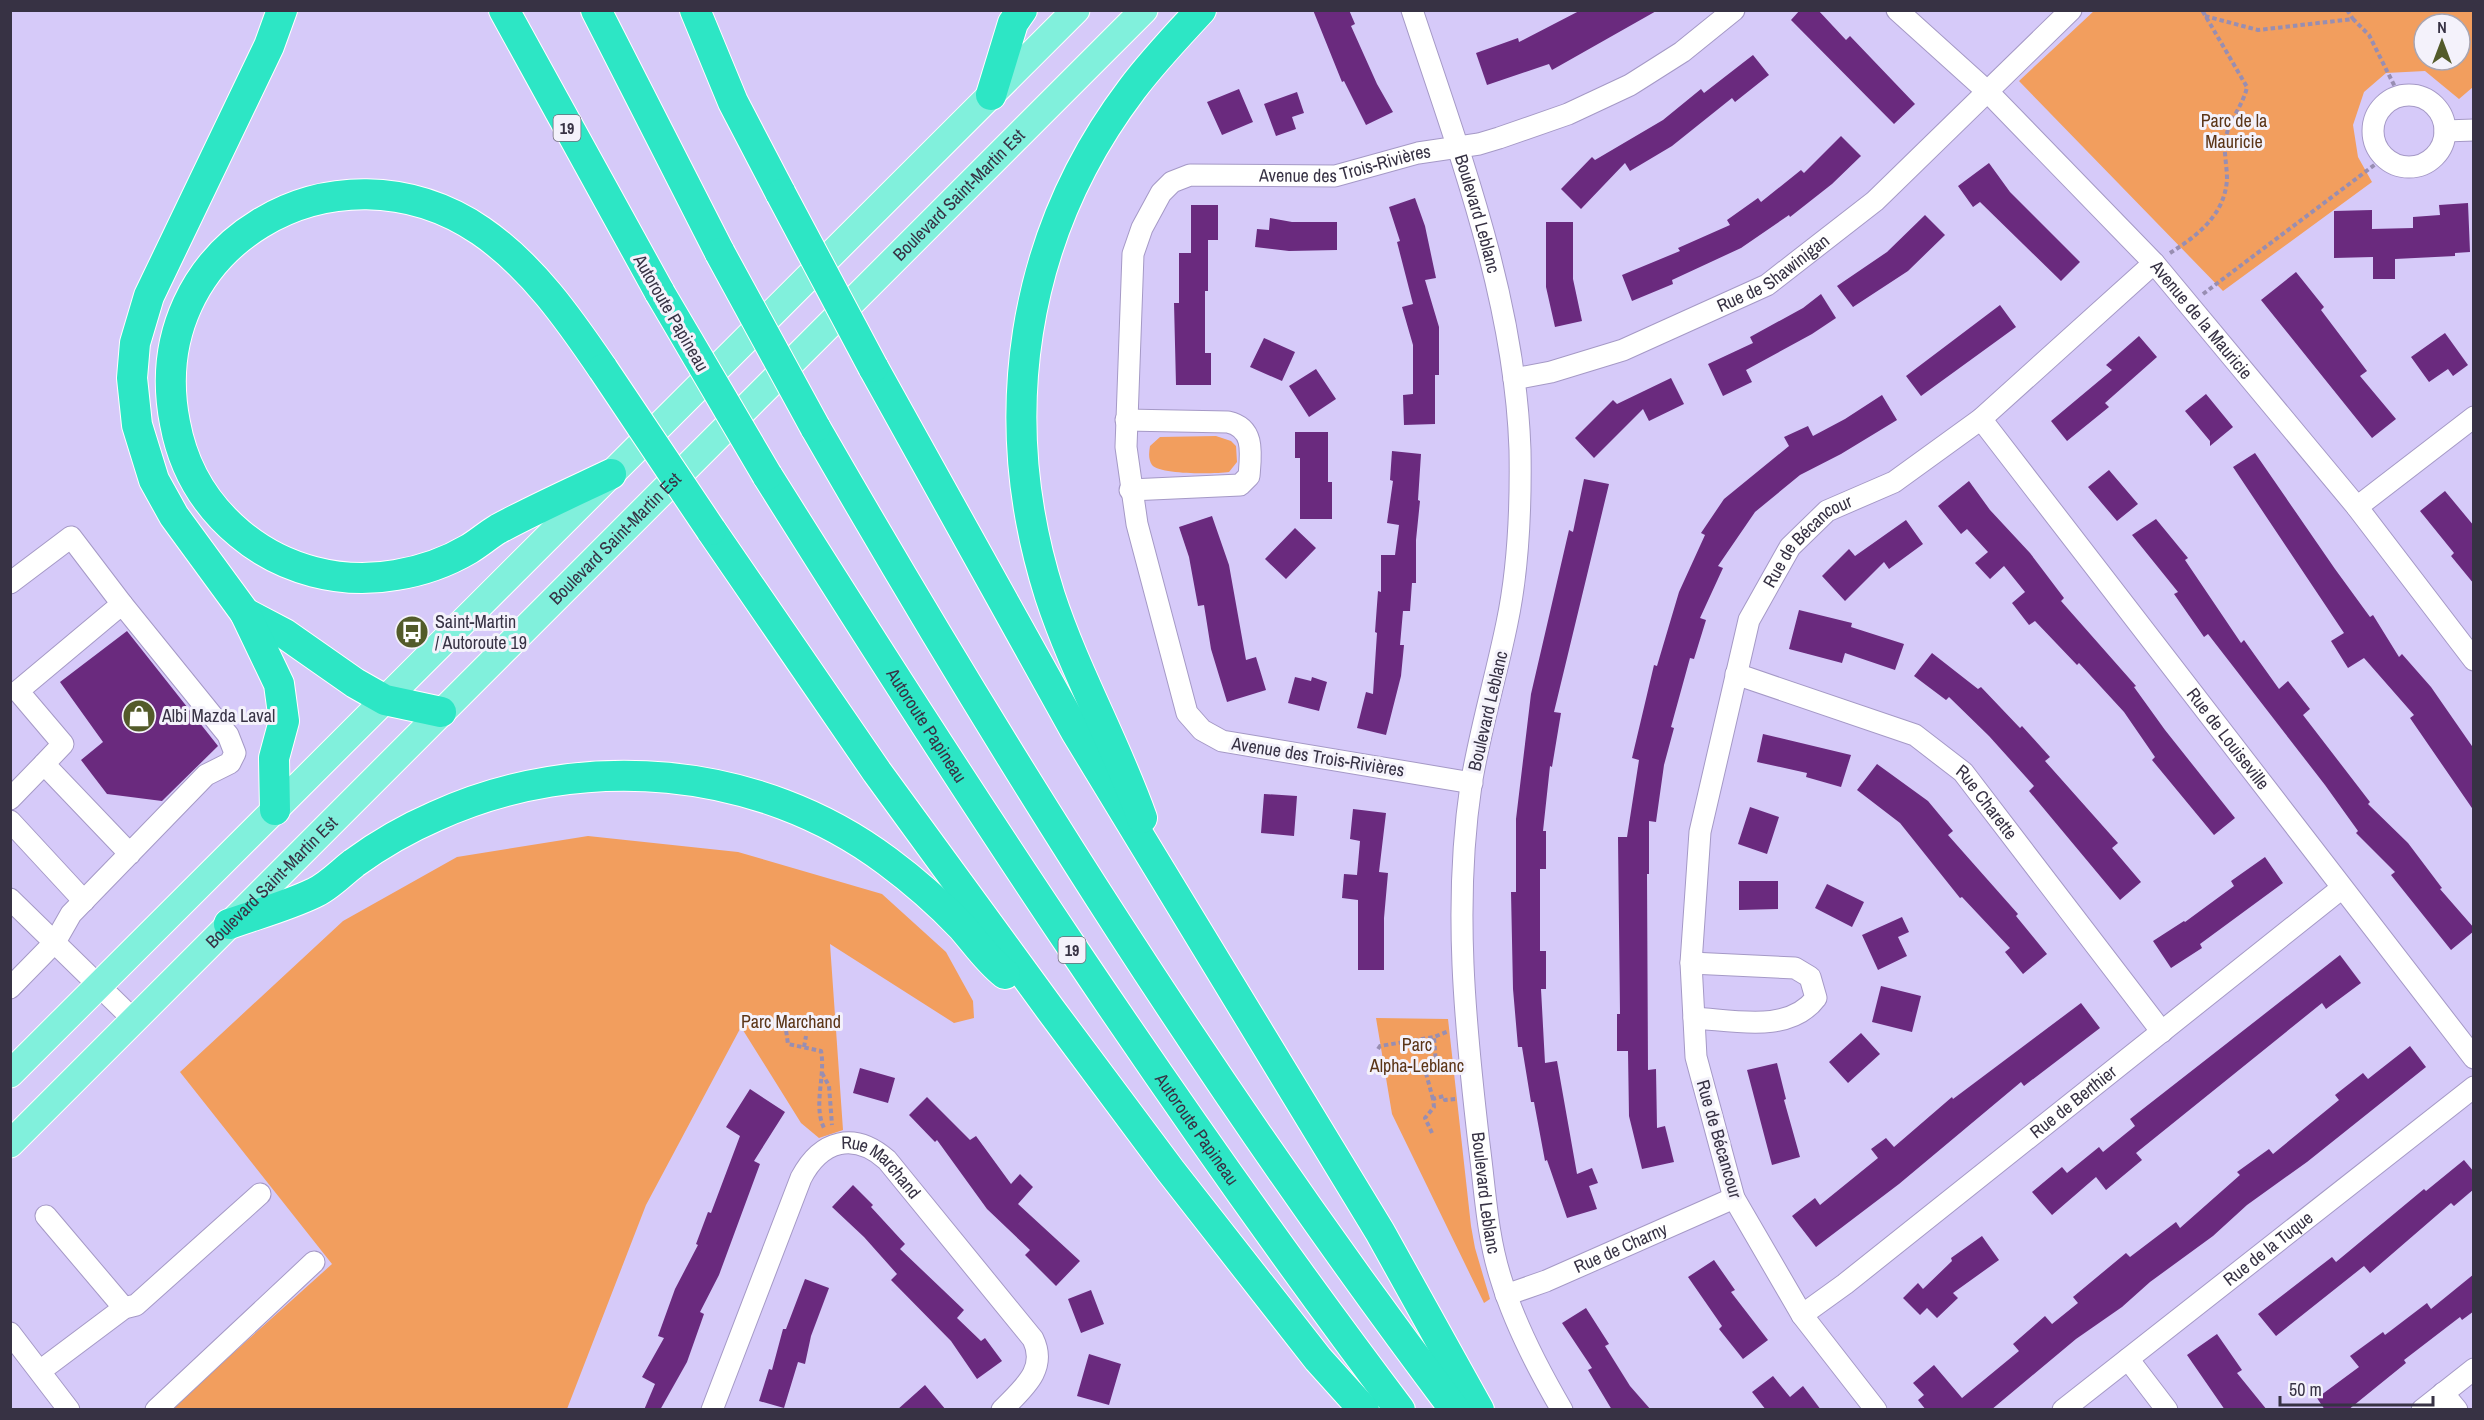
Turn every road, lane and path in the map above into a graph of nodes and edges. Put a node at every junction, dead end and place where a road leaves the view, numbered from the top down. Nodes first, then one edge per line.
1 (282, 10) edge
2 (491, 10) edge
3 (504, 10) edge
4 (596, 10) edge
5 (695, 10) edge
6 (1022, 10) edge
7 (1076, 10) edge
8 (1144, 10) edge
9 (1201, 10) edge
10 (1412, 10) edge
11 (1734, 10) edge
12 (1897, 10) edge
13 (2071, 10) edge
14 (2202, 10) edge
15 (2347, 10) edge
16 (2204, 16) junction
17 (2353, 19) junction
18 (1989, 93) junction
19 (991, 95) junction
20 (2400, 97) junction
21 (2474, 129) edge
22 (2445, 131) junction
23 (1457, 147) junction
24 (2385, 157) junction
25 (631, 245) junction
26 (2154, 263) junction
27 (2188, 305) junction
28 (1514, 379) junction
29 (2474, 417) edge
30 (1981, 419) junction
31 (1126, 420) junction
32 (610, 474) junction
33 (1130, 490) junction
34 (2357, 507) junction
35 (10, 582) edge
36 (122, 604) junction
37 (245, 613) junction
38 (2474, 660) edge
39 (1736, 674) junction
40 (13, 692) edge
41 (385, 700) junction
42 (441, 712) junction
43 (44, 764) junction
44 (1472, 783) junction
45 (10, 799) edge
46 (275, 810) junction
47 (10, 821) edge
48 (130, 854) junction
49 (1166, 883) junction
50 (2343, 888) junction
51 (10, 899) edge
52 (84, 901) junction
53 (229, 924) junction
54 (55, 942) junction
55 (1691, 963) junction
56 (99, 985) junction
57 (10, 988) edge
58 (1050, 1009) junction
59 (784, 1016) dead end
60 (1694, 1018) junction
61 (134, 1020) junction
62 (1449, 1031) dead end
63 (2162, 1032) junction
64 (806, 1036) dead end
65 (1434, 1037) junction
66 (806, 1048) junction
67 (1378, 1049) dead end
68 (807, 1056) dead end
69 (2474, 1058) edge
70 (14, 1065) edge
71 (822, 1073) junction
72 (2474, 1087) edge
73 (1433, 1099) junction
74 (1456, 1099) dead end
75 (1432, 1133) dead end
76 (10, 1144) edge
77 (260, 1194) dead end
78 (1734, 1198) junction
79 (46, 1216) dead end
80 (314, 1262) dead end
81 (1506, 1295) junction
82 (124, 1308) junction
83 (1802, 1315) junction
84 (10, 1333) edge
85 (2128, 1359) junction
86 (2474, 1369) edge
87 (40, 1371) junction
88 (2443, 1393) junction
89 (69, 1410) edge
90 (156, 1410) edge
91 (711, 1410) edge
92 (1002, 1410) edge
93 (1364, 1410) edge
94 (1400, 1410) edge
95 (1455, 1410) edge
96 (1479, 1410) edge
97 (1562, 1410) edge
98 (1876, 1410) edge
99 (2063, 1410) edge
100 (2168, 1410) edge
101 (2422, 1410) edge
102 (2457, 1410) edge

1 - 37 highway
2 - 25 highway
3 - 25 highway, Autoroute Papineau / 19
4 - 95 highway, bridge
5 - 49 highway, bridge
6 - 19 highway
7 - 19 main road
8 - 42 main road, Boulevard Saint-Martin Est
9 - 49 highway
10 - 23 street, Boulevard Leblanc
11 - 23 street, Avenue des Trois-Rivières
12 - 18 street, Avenue de la Mauricie
13 - 18 street, Rue de Shawinigan
14 - 16 path
15 - 17 path
16 - 17 path
16 - 26 path
17 - 20 path
18 - 26 street, Avenue de la Mauricie
18 - 28 street, Rue de Shawinigan
19 - 32 main road
20 - 22 street
20 - 24 street
21 - 22 street
22 - 24 street
23 - 28 street, Boulevard Leblanc
23 - 31 street, Avenue des Trois-Rivières
24 - 27 path
25 - 94 highway, Autoroute Papineau / 19, bridge
26 - 27 street, Avenue de la Mauricie
26 - 30 street, Rue de Bécancour
27 - 34 street, Avenue de la Mauricie
28 - 44 street, Boulevard Leblanc
29 - 34 street
30 - 39 street, Rue de Bécancour
30 - 50 street, Rue de Louiseville
31 - 33 street, Avenue des Trois-Rivières
31 - 33 street
32 - 41 main road
32 - 58 highway, bridge
33 - 44 street, Avenue des Trois-Rivières
34 - 38 street, Avenue de la Mauricie
35 - 36 street
36 - 40 street
36 - 48 street
37 - 41 highway
37 - 46 highway
39 - 55 street, Rue de Bécancour
39 - 63 street, Rue Charette
40 - 43 street
41 - 42 highway
41 - 46 main road
42 - 53 main road, Boulevard Saint-Martin Est
43 - 45 street
43 - 48 street
44 - 81 street, Boulevard Leblanc
46 - 56 main road
47 - 52 street
48 - 52 street
49 - 96 highway
50 - 63 street, Rue de Berthier
50 - 69 street, Rue de Louiseville
51 - 54 street
52 - 54 street
53 - 58 highway
53 - 61 main road, Boulevard Saint-Martin Est
54 - 56 street
54 - 57 street
55 - 60 street, Rue de Bécancour
55 - 60 street
56 - 61 street
56 - 70 main road
58 - 93 highway
59 - 66 path
60 - 78 street, Rue de Bécancour
61 - 76 main road, Boulevard Saint-Martin Est
62 - 65 path
63 - 83 street, Rue de Berthier
64 - 66 path
65 - 67 path
65 - 73 path
66 - 68 path
66 - 71 path
71 - 71 path
72 - 85 street, Rue de la Tuque
73 - 74 path
73 - 75 path
77 - 82 street
78 - 81 street, Rue de Charny
78 - 83 street, Rue de Bécancour
79 - 82 street
80 - 90 street
81 - 97 street, Boulevard Leblanc
82 - 87 street
83 - 98 street, Rue de Bécancour
84 - 87 street
85 - 99 street, Rue de la Tuque
85 - 100 street
86 - 88 street
87 - 89 street
88 - 101 street
88 - 102 street
91 - 92 street, Rue Marchand

